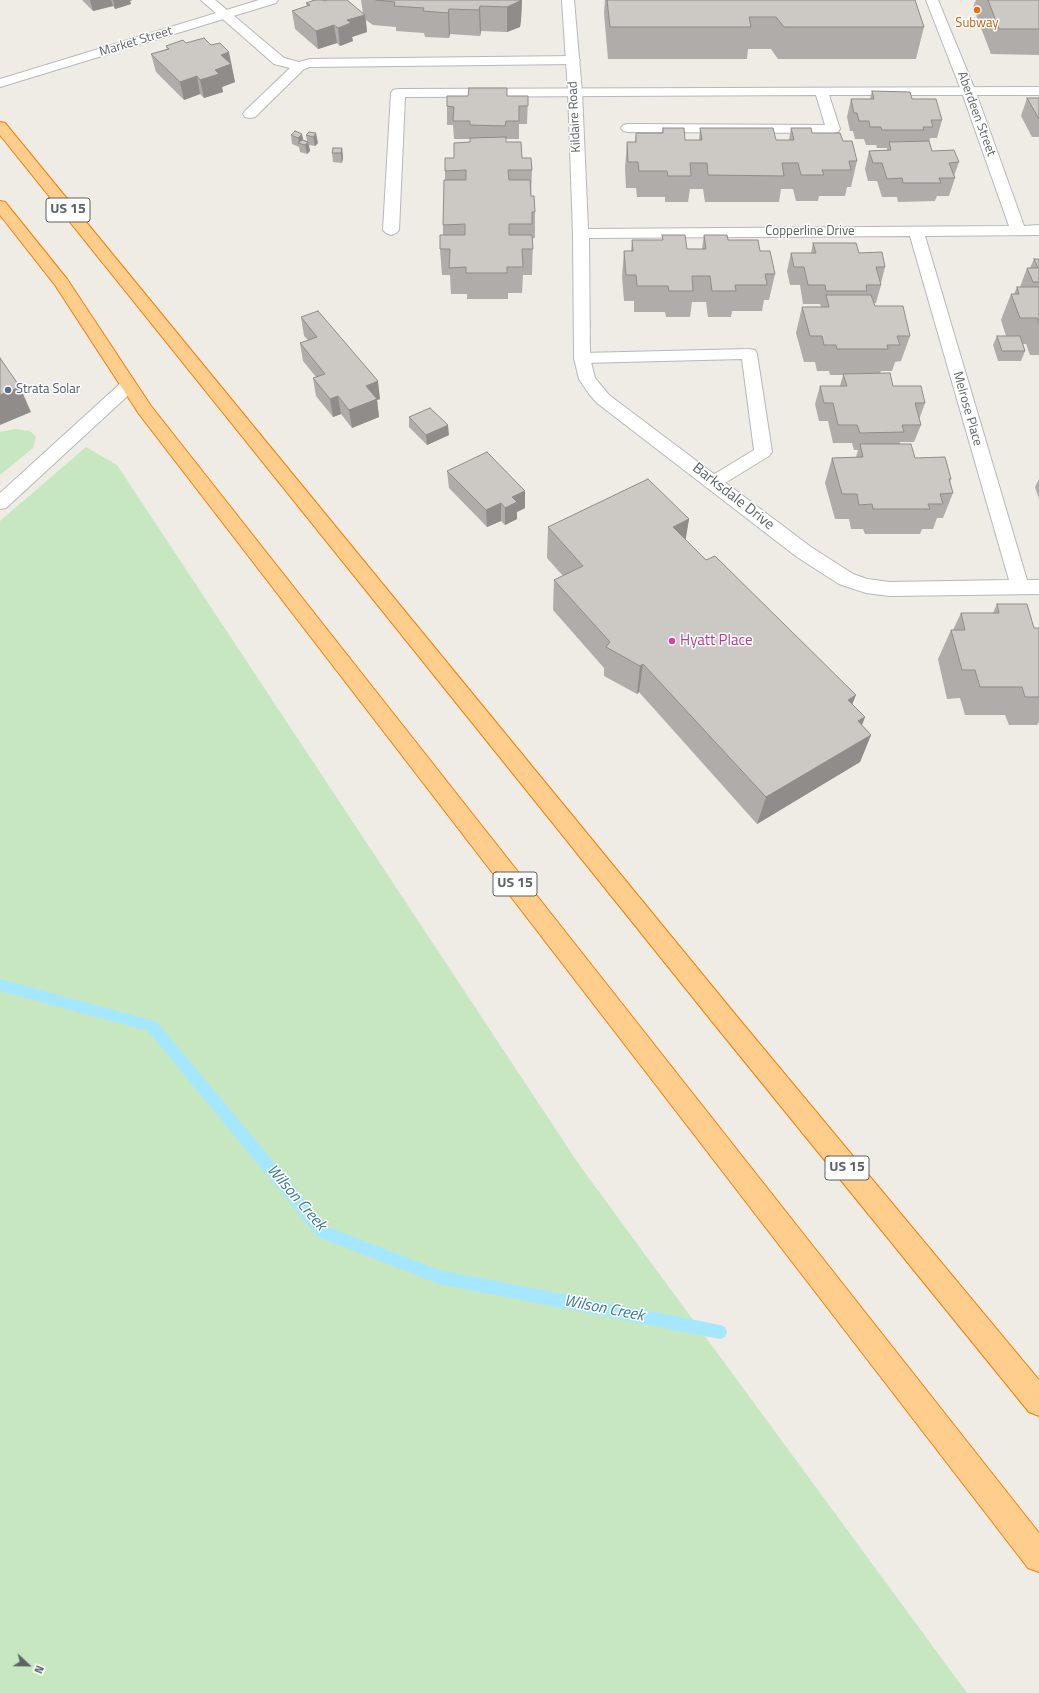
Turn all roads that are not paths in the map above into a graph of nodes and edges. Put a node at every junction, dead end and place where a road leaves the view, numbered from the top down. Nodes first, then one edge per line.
1 (207, 0) edge
2 (272, 0) edge
3 (568, 0) edge
4 (932, 0) edge
5 (224, 15) junction
6 (573, 60) junction
7 (299, 66) junction
8 (0, 83) edge
9 (968, 90) junction
10 (1039, 90) edge
11 (821, 91) junction
12 (575, 92) junction
13 (250, 114) dead end
14 (0, 126) edge
15 (628, 128) dead end
16 (0, 205) edge
17 (391, 230) dead end
18 (1018, 230) junction
19 (1039, 230) edge
20 (916, 231) junction
21 (581, 234) junction
22 (582, 358) junction
23 (128, 386) junction
24 (714, 482) junction
25 (0, 503) edge
26 (1020, 587) junction
27 (1039, 587) edge
28 (1039, 1402) edge
29 (1039, 1558) edge

1 - 5 street
2 - 5 street, Market Street
3 - 6 street, Kildaire Road
4 - 9 street, Aberdeen Street
5 - 7 street
5 - 8 street, Market Street
6 - 7 street
6 - 12 street, Kildaire Road
7 - 13 street
9 - 10 street
9 - 11 street
9 - 18 street, Aberdeen Street
11 - 12 street
11 - 15 street
12 - 17 street
12 - 21 street, Kildaire Road
14 - 28 highway, US 15
16 - 23 highway, US 15
18 - 19 street, Copperline Drive
18 - 20 street, Copperline Drive
20 - 21 street, Copperline Drive
20 - 26 street, Melrose Place
21 - 22 street, Barksdale Drive
22 - 24 street, Barksdale Drive
22 - 24 street
23 - 25 street
23 - 29 highway, US 15
24 - 26 street, Barksdale Drive
26 - 27 street, Barksdale Drive

